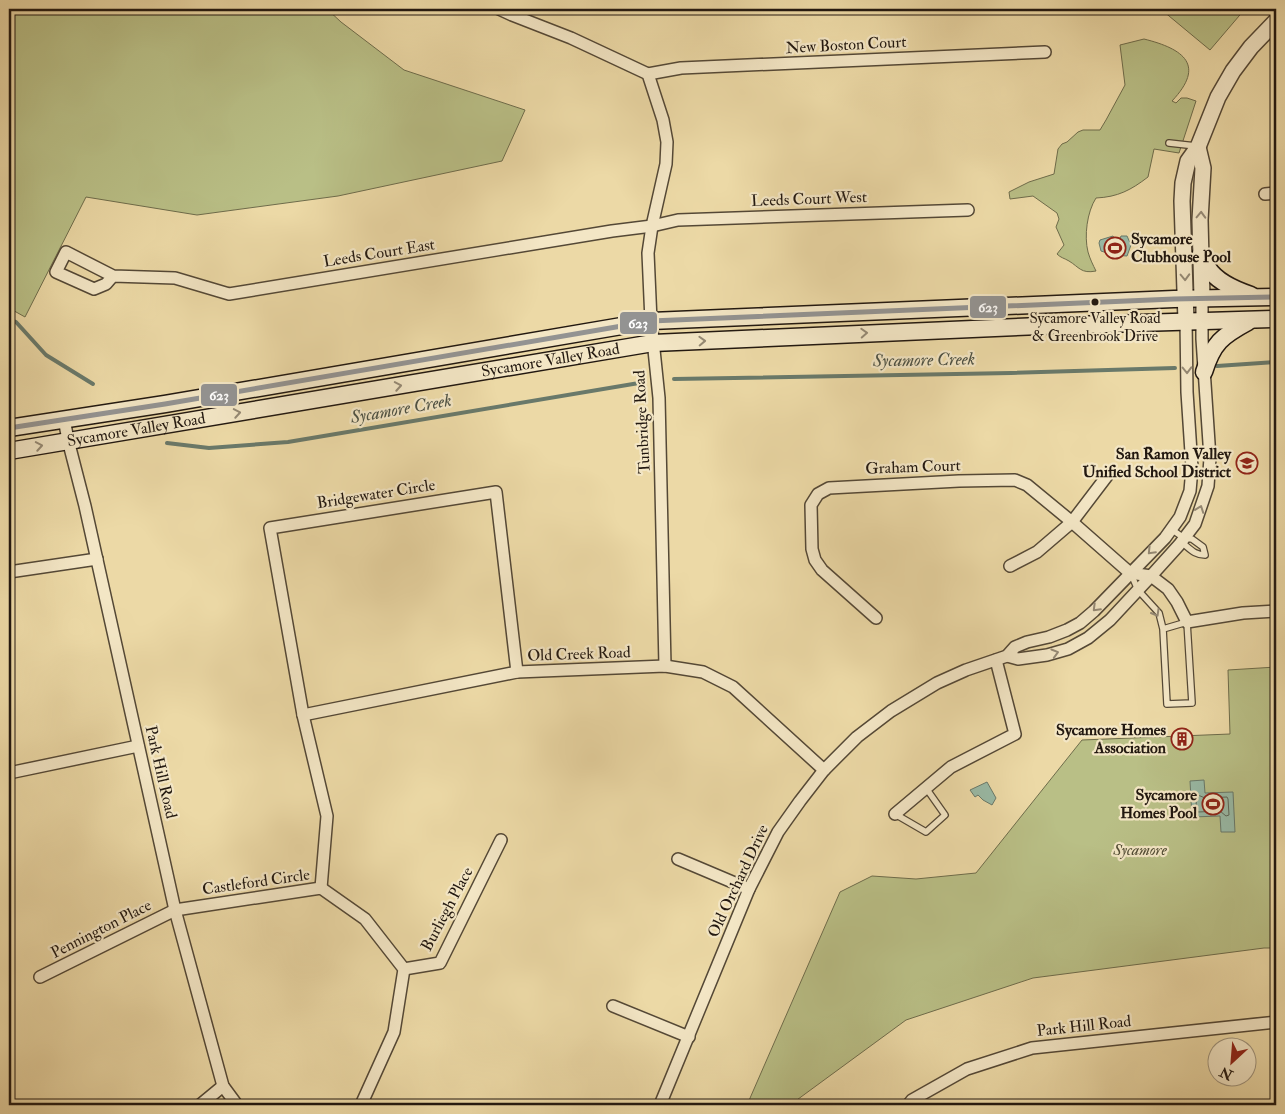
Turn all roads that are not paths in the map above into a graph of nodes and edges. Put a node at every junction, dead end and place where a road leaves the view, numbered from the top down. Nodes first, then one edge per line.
1 (499, 9) edge
2 (513, 12) edge
3 (1276, 21) edge
4 (1045, 52) dead end
5 (648, 74) junction
6 (1169, 143) dead end
7 (1198, 147) junction
8 (968, 210) dead end
9 (652, 226) junction
10 (1201, 254) junction
11 (113, 276) dead end
12 (1256, 297) junction
13 (1276, 297) edge
14 (1202, 298) junction
15 (1185, 299) junction
16 (1276, 319) edge
17 (1253, 320) junction
18 (651, 321) junction
19 (1194, 321) junction
20 (653, 343) junction
21 (1204, 372) junction
22 (64, 418) junction
23 (9, 428) edge
24 (68, 440) junction
25 (9, 450) edge
26 (1107, 476) dead end
27 (1072, 522) junction
28 (1171, 529) junction
29 (1184, 538) junction
30 (97, 559) junction
31 (1010, 566) dead end
32 (9, 572) edge
33 (1130, 573) junction
34 (1151, 576) junction
35 (1138, 590) junction
36 (1276, 611) edge
37 (876, 618) dead end
38 (1187, 622) junction
39 (1163, 629) junction
40 (1002, 658) junction
41 (665, 666) junction
42 (517, 672) junction
43 (303, 715) junction
44 (138, 746) junction
45 (824, 770) junction
46 (9, 774) edge
47 (926, 788) junction
48 (896, 814) joint
49 (502, 840) dead end
50 (678, 859) dead end
51 (322, 888) junction
52 (749, 889) junction
53 (175, 910) junction
54 (404, 969) junction
55 (40, 977) dead end
56 (613, 1006) dead end
57 (1276, 1022) edge
58 (688, 1037) junction
59 (223, 1086) junction
60 (200, 1105) edge
61 (237, 1105) edge
62 (361, 1105) edge
63 (660, 1105) edge
64 (908, 1105) edge

1 - 2 street
2 - 5 street
3 - 7 street
4 - 5 street, New Boston Court
5 - 9 street, Tunbridge Road
6 - 7 lane
10 -> 7 street
7 -> 15 street
8 - 9 street, Leeds Court West
9 - 11 street, Leeds Court East
9 - 18 street, Tunbridge Road
10 - 12 main road
10 - 14 street
12 - 13 main road, Sycamore Valley Road
12 - 14 main road, Sycamore Valley Road
14 - 15 main road, Sycamore Valley Road
14 - 19 street, Old Orchard Drive
15 - 18 main road, Sycamore Valley Road
15 - 19 street
16 - 17 main road, Sycamore Valley Road
17 - 19 main road, Sycamore Valley Road
17 - 21 main road
18 - 20 street, Tunbridge Road
18 - 22 main road, Sycamore Valley Road
20 -> 19 main road, Sycamore Valley Road
19 - 21 street, Old Orchard Drive
19 -> 28 street, Old Orchard Drive
24 -> 20 main road, Sycamore Valley Road
20 - 41 street, Tunbridge Road
29 -> 21 street, Old Orchard Drive
22 - 23 main road, Sycamore Valley Road
22 - 24 street, Park Hill Road
25 -> 24 main road, Sycamore Valley Road
24 - 30 street, Park Hill Road
26 - 27 street
27 - 31 street
27 - 33 street, Graham Court
27 - 37 street, Graham Court
28 - 29 lane
28 -> 33 street, Old Orchard Drive
29 - 34 street, Old Orchard Drive
30 - 32 street
30 - 44 street, Park Hill Road
33 - 34 street
33 - 35 lane
33 -> 40 street, Old Orchard Drive
34 - 35 street, Old Orchard Drive
34 - 38 street
35 -> 39 lane
40 -> 35 street, Old Orchard Drive
36 - 38 street
38 - 39 lane
38 - 39 lane
40 - 45 street, Old Orchard Drive
40 - 47 street
41 - 42 street, Old Creek Road
41 - 45 street, Old Creek Road
42 - 43 street, Old Creek Road
42 - 43 street, Bridgewater Circle
43 - 51 street
44 - 46 street
44 - 53 street, Park Hill Road
45 - 52 street, Old Orchard Drive
47 - 48 street
47 - 48 lane
49 - 54 street, Burliegh Place
50 - 52 street
51 - 53 street, Castleford Circle
51 - 54 street, Castleford Circle
52 - 58 street, Old Orchard Drive
53 - 55 street, Pennington Place
53 - 59 street, Park Hill Road
54 - 62 street
56 - 58 street
57 - 64 street, Park Hill Road
58 - 63 street, Old Orchard Drive
59 - 60 street
59 - 61 street, Park Hill Road

